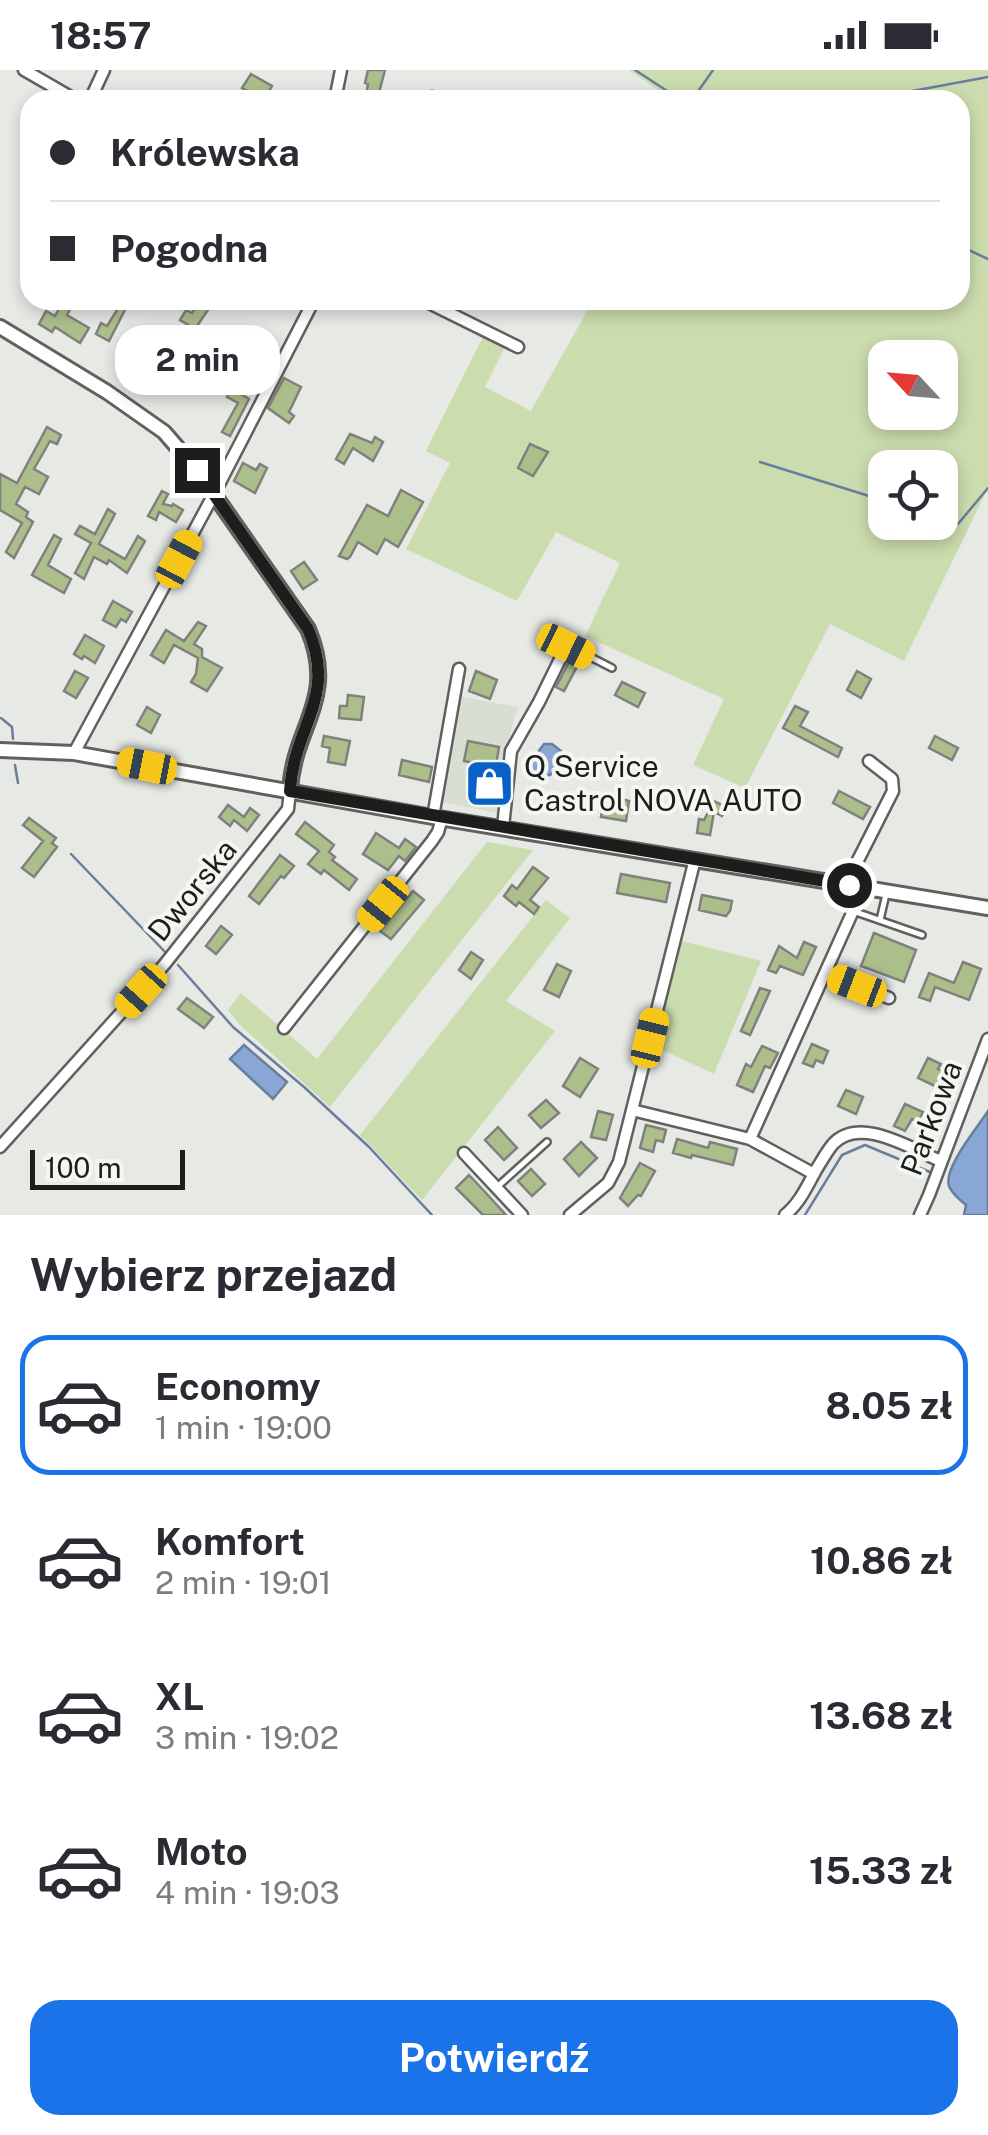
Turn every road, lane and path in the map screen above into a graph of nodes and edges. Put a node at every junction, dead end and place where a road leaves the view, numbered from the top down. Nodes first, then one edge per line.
1 (24, 70) edge
2 (59, 90) edge
3 (309, 310) edge
4 (443, 310) edge
5 (0, 328) edge
6 (518, 347) dead end
7 (214, 494) junction
8 (566, 646) joint
9 (612, 668) dead end
10 (458, 669) dead end
11 (0, 750) edge
12 (74, 752) junction
13 (869, 761) dead end
14 (290, 791) junction
15 (437, 818) junction
16 (502, 827) junction
17 (695, 859) junction
18 (855, 886) junction
19 (886, 892) junction
20 (988, 908) edge
21 (853, 911) junction
22 (880, 920) junction
23 (922, 936) dead end
24 (825, 973) junction
25 (889, 998) dead end
26 (284, 1028) dead end
27 (988, 1039) edge
28 (632, 1110) junction
29 (750, 1139) junction
30 (547, 1142) dead end
31 (0, 1147) edge
32 (464, 1153) dead end
33 (941, 1162) junction
34 (814, 1174) junction
35 (497, 1188) junction
36 (522, 1215) edge
37 (570, 1215) edge
38 (786, 1215) edge
39 (920, 1215) edge

1 - 2 street
3 - 7 street
4 - 6 street
5 - 7 street
7 - 12 street
7 - 14 street
8 - 9 lane
8 - 16 street
10 - 15 street
11 - 12 street
12 - 14 street
13 - 18 street
14 - 15 street
14 - 31 street, Dworska
15 - 16 street
15 - 26 street
16 - 17 street
17 - 18 street
17 - 28 street
18 - 19 street
18 - 21 street
19 - 20 street
19 - 22 lane
21 - 22 lane
21 - 24 street
22 - 23 lane
24 - 25 street
24 - 29 street
27 - 33 street, Parkowa
28 - 29 street
28 - 37 street
29 - 34 street
30 - 35 lane
32 - 35 street
33 - 34 street
33 - 39 street, Parkowa
34 - 38 street
35 - 36 street

